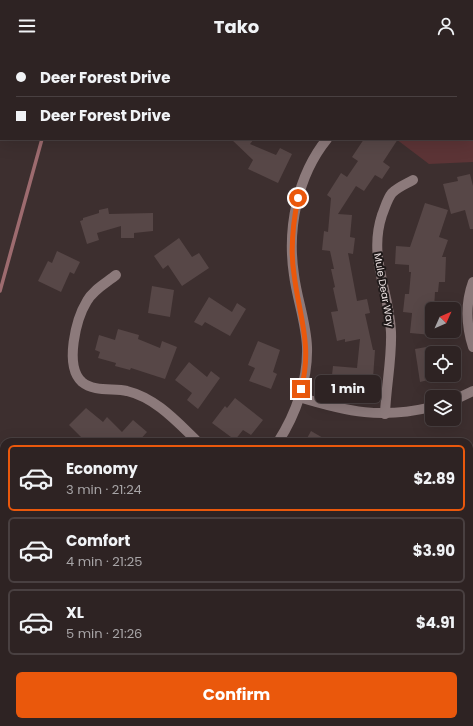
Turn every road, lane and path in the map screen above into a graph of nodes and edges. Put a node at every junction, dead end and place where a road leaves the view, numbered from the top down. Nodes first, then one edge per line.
1 (323, 140) edge
2 (413, 180) dead end
3 (116, 275) dead end
4 (473, 282) edge
5 (473, 347) edge
6 (473, 391) edge
7 (299, 397) junction
8 (461, 397) edge
9 (425, 408) edge
10 (385, 414) junction
11 (194, 438) edge
12 (280, 438) edge
13 (372, 726) edge
14 (415, 726) edge

1 - 7 street
2 - 10 street, Mule Dear Way
3 - 11 street
4 - 5 street
6 - 8 street
7 - 10 street
7 - 12 street
9 - 10 street
13 - 14 street

